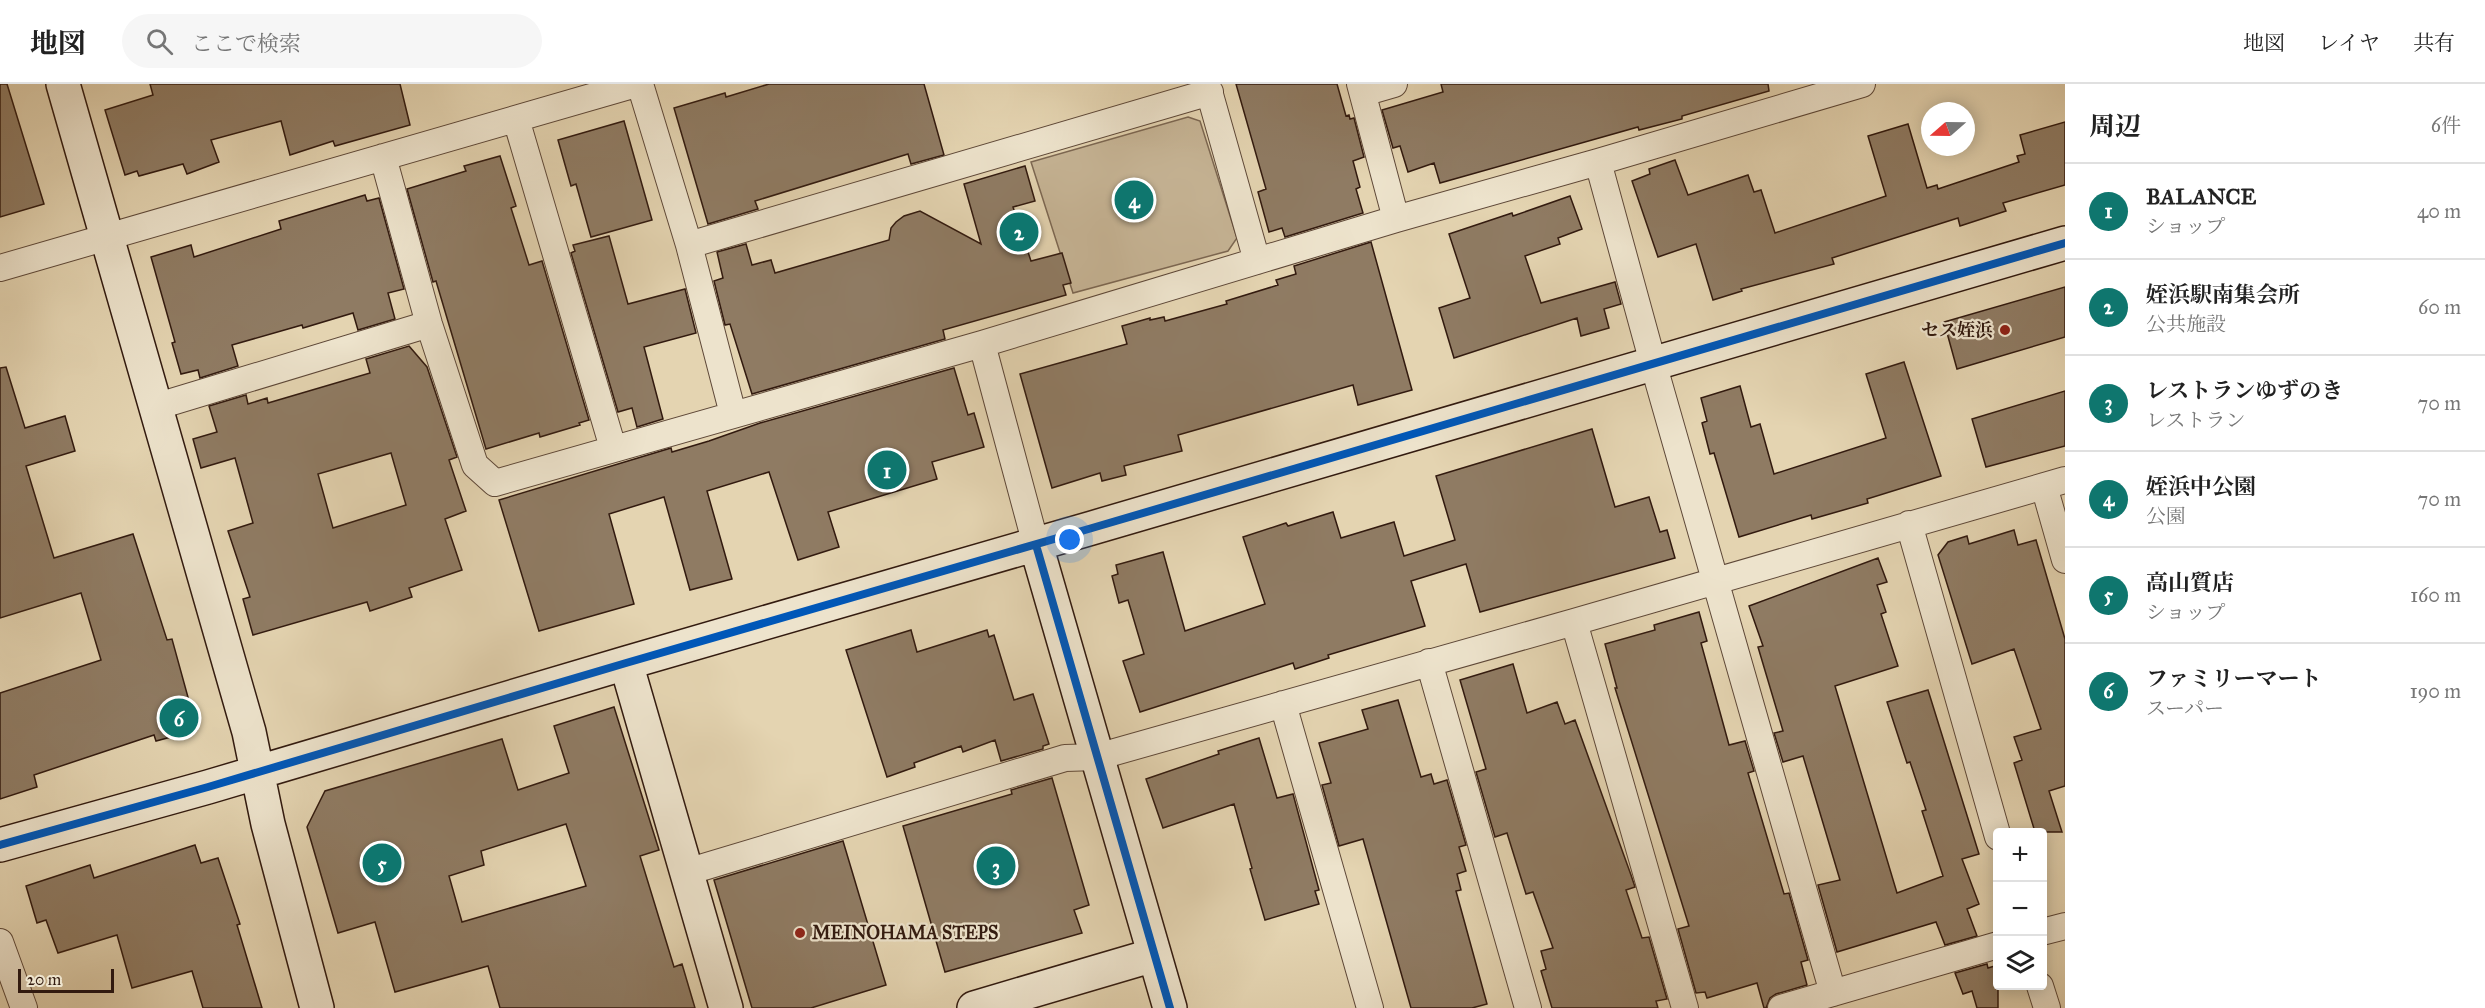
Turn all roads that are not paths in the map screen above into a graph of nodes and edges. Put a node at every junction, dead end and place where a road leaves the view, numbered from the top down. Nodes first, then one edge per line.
1 (63, 84) edge
2 (638, 84) edge
3 (1394, 84) edge
4 (1862, 84) edge
5 (1208, 88) edge
6 (1362, 88) edge
7 (516, 119) junction
8 (383, 157) junction
9 (1598, 162) junction
10 (1396, 219) junction
11 (108, 236) junction
12 (2065, 243) edge
13 (689, 245) junction
14 (1257, 261) junction
15 (0, 268) edge
16 (429, 324) junction
17 (982, 344) junction
18 (1653, 363) junction
19 (155, 407) junction
20 (733, 414) junction
21 (613, 448) junction
22 (2055, 483) edge
23 (1910, 524) junction
24 (1036, 545) junction
25 (2065, 560) edge
26 (1716, 580) junction
27 (1574, 622) junction
28 (1429, 662) junction
29 (626, 663) junction
30 (1283, 704) junction
31 (1097, 757) junction
32 (256, 772) junction
33 (1995, 828) edge
34 (0, 845) edge
35 (687, 872) junction
36 (2065, 926) edge
37 (2047, 931) edge
38 (0, 942) edge
39 (1993, 946) edge
40 (1154, 955) junction
41 (2041, 990) edge
42 (1833, 993) junction
43 (24, 1008) edge
44 (317, 1008) edge
45 (726, 1008) edge
46 (974, 1008) edge
47 (1170, 1008) edge
48 (1370, 1008) edge
49 (1528, 1008) edge
50 (1685, 1008) edge
51 (1781, 1008) edge
52 (2047, 1008) edge

1 - 11 street
2 - 7 street
2 - 13 street
3 - 6 street
4 - 9 street
5 - 13 street
5 - 14 street
6 - 10 street
7 - 8 street
7 - 21 street
8 - 11 street
8 - 16 street
9 - 10 street
9 - 18 street
10 - 14 street
11 - 15 street
11 - 19 street
12 - 18 street
13 - 20 street
14 - 17 street
16 - 19 street
16 - 21 street
17 - 20 street
17 - 24 street
18 - 24 street
18 - 26 street
19 - 32 street
20 - 21 street
22 - 23 street
22 - 25 street
23 - 26 street
23 - 33 street
24 - 29 street
24 - 31 street
26 - 27 street
26 - 42 street
27 - 28 street
27 - 50 street
28 - 30 street
28 - 49 street
29 - 32 street
29 - 35 street
30 - 31 street
30 - 48 street
31 - 35 street
31 - 40 street
32 - 34 street
32 - 44 street
35 - 45 street
36 - 37 street
38 - 43 street
39 - 42 street
40 - 46 street
40 - 47 street
41 - 52 street
42 - 51 street

